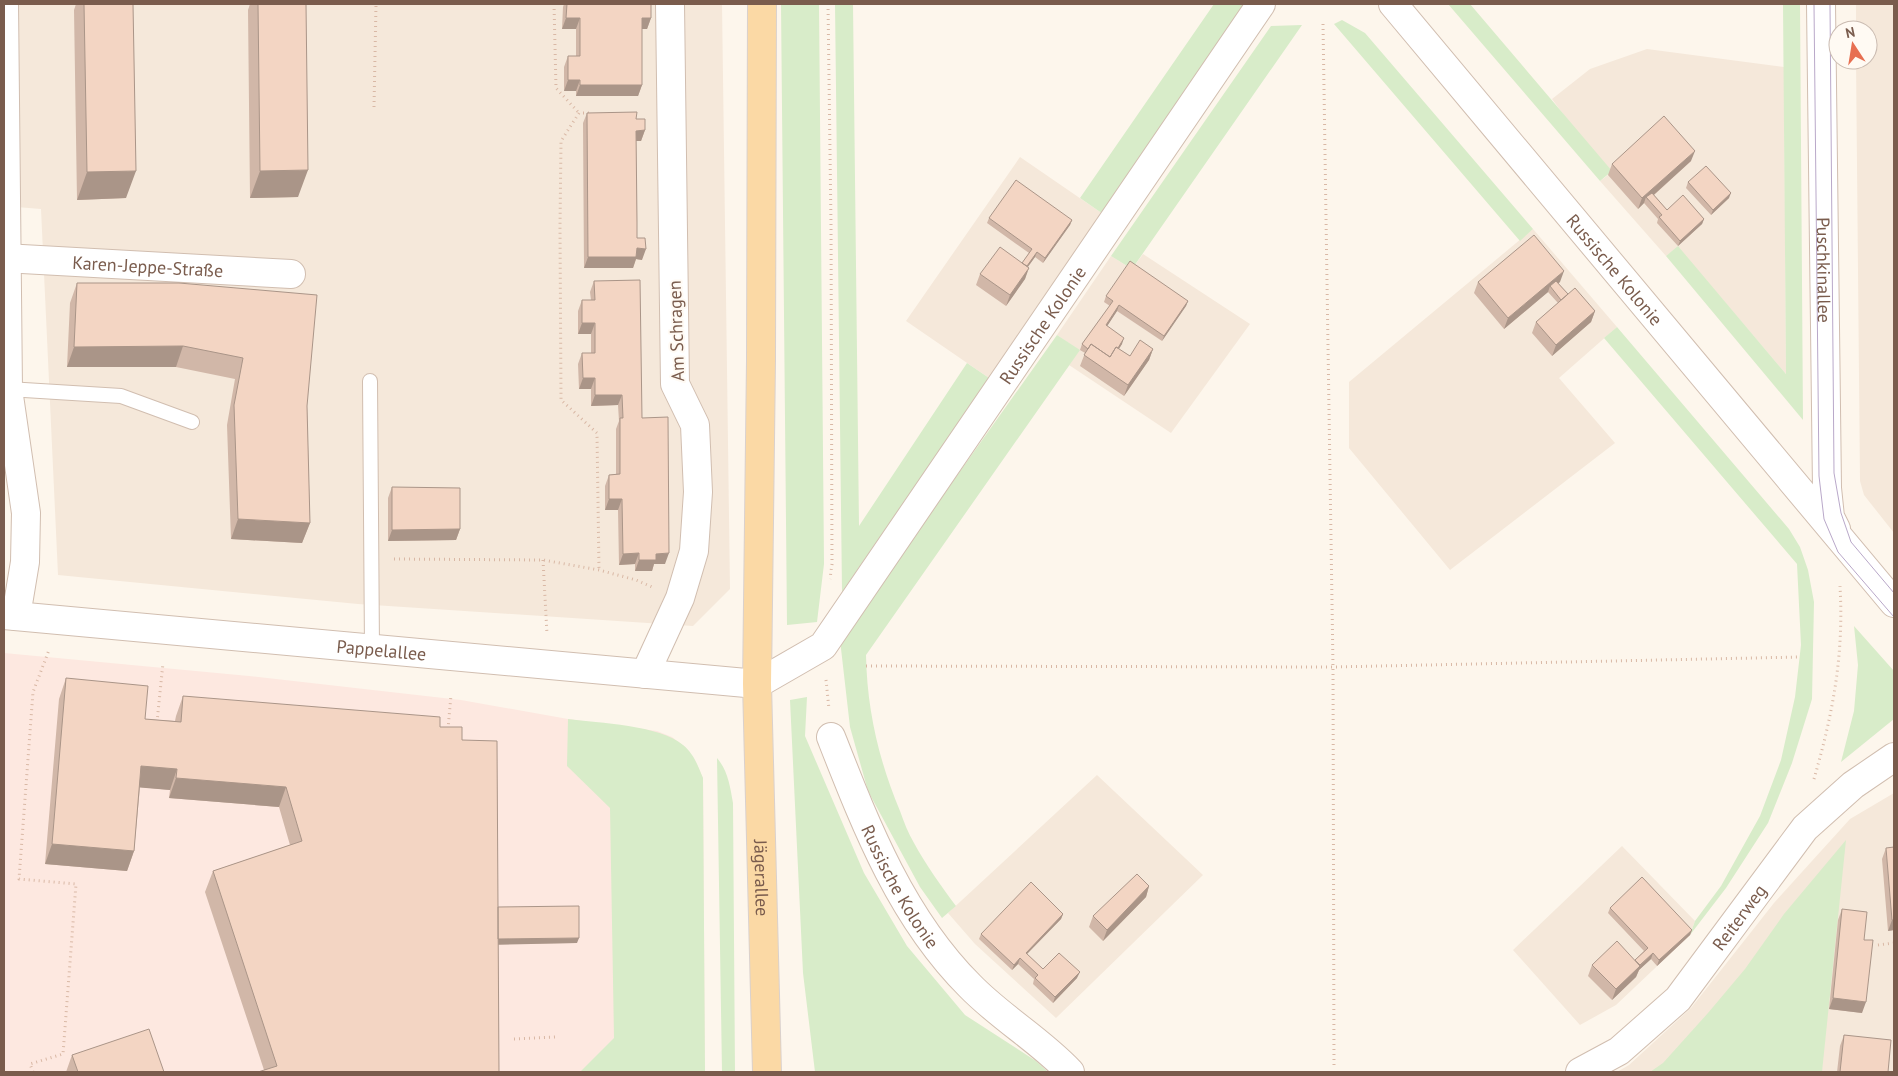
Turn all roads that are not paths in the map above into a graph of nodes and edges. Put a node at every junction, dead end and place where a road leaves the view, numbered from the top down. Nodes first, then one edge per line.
1 (4, 4) edge
2 (670, 4) edge
3 (762, 4) edge
4 (1261, 4) edge
5 (1392, 4) edge
6 (1821, 4) edge
7 (5, 258) edge
8 (291, 274) dead end
9 (370, 381) dead end
10 (8, 389) junction
11 (192, 422) dead end
12 (1839, 535) junction
13 (1894, 603) edge
14 (10, 616) edge
15 (372, 649) junction
16 (645, 674) junction
17 (757, 684) junction
18 (831, 737) road end
19 (1894, 757) edge
20 (768, 1072) edge
21 (1070, 1072) edge
22 (1580, 1072) edge

1 - 7 street
2 - 16 street, Am Schragen
3 - 17 main road
4 - 17 street, Russische Kolonie
5 - 12 street, Russische Kolonie
6 - 12 street, Puschkinallee
7 - 8 street, Karen-Jeppe-Straße
7 - 10 street
9 - 15 lane
10 - 11 lane
10 - 14 street
12 - 13 street, Russische Kolonie
14 - 15 street, Pappelallee
15 - 16 street, Pappelallee
16 - 17 street, Pappelallee
17 - 20 main road, Jägerallee
18 - 21 street, Russische Kolonie
19 - 22 street, Reiterweg

